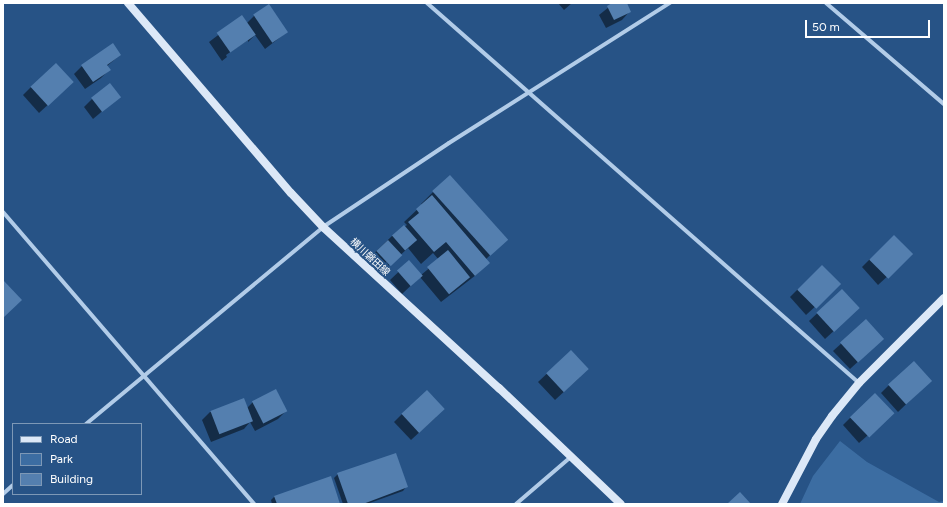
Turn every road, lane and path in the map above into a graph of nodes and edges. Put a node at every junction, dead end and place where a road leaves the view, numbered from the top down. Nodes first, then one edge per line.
1 (128, 3) edge
2 (427, 3) edge
3 (670, 3) edge
4 (826, 3) edge
5 (530, 93) junction
6 (944, 104) edge
7 (3, 212) edge
8 (323, 227) junction
9 (944, 298) edge
10 (144, 375) junction
11 (859, 383) junction
12 (87, 423) edge
13 (572, 456) junction
14 (12, 487) edge
15 (3, 494) edge
16 (254, 504) edge
17 (516, 504) edge
18 (621, 504) edge
19 (782, 504) edge

1 - 8 main road, 横川磐田線
2 - 5 street
3 - 5 street
4 - 6 street
5 - 8 street
5 - 11 street
7 - 10 street
8 - 10 street
8 - 13 main road, 横川磐田線
9 - 11 main road
10 - 12 street
10 - 16 street
11 - 19 main road
13 - 17 street
13 - 18 main road, 横川磐田線
14 - 15 street

